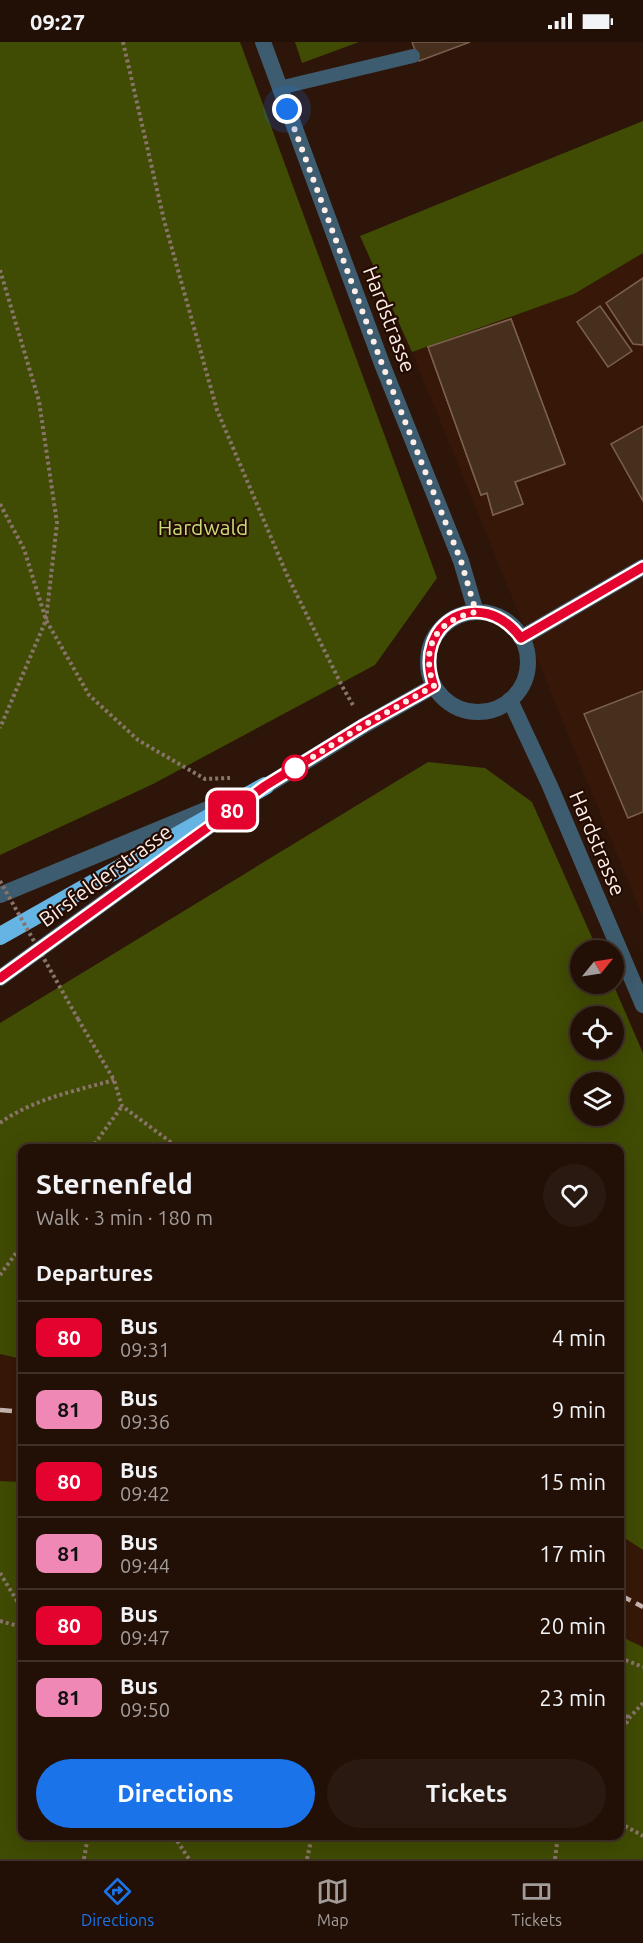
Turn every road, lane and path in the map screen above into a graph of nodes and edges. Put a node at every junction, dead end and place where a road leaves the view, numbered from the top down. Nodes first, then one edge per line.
1 (123, 42) edge
2 (263, 42) edge
3 (413, 56) dead end
4 (279, 88) junction
5 (0, 270) edge
6 (0, 504) edge
7 (643, 567) edge
8 (476, 612) junction
9 (46, 620) junction
10 (521, 638) junction
11 (342, 686) dead end
12 (434, 686) junction
13 (510, 700) junction
14 (0, 729) edge
15 (239, 777) dead end
16 (265, 786) junction
17 (0, 881) edge
18 (0, 896) edge
19 (0, 936) edge
20 (0, 978) edge
21 (643, 1005) edge
22 (114, 1080) junction
23 (122, 1106) junction
24 (0, 1123) edge
25 (95, 1144) edge
26 (173, 1144) edge
27 (18, 1250) edge
28 (0, 1275) edge
29 (0, 1573) edge
30 (18, 1602) edge
31 (0, 1621) edge
32 (18, 1626) edge
33 (624, 1660) edge
34 (643, 1667) edge
35 (643, 1703) edge
36 (624, 1716) edge
37 (630, 1717) junction
38 (624, 1727) edge
39 (624, 1825) edge
40 (643, 1836) edge
41 (87, 1840) edge
42 (177, 1840) edge
43 (311, 1840) edge
44 (557, 1840) edge
45 (84, 1859) edge
46 (189, 1859) edge
47 (307, 1859) edge
48 (555, 1859) edge

1 - 11 path
2 - 4 street, Hardstrasse
3 - 4 lane
4 - 8 street, Hardstrasse
5 - 9 path
6 - 9 path
7 - 10 street
8 - 10 street
8 - 12 street
9 - 14 path
9 - 15 path
10 - 13 street
12 - 13 street
12 - 16 street, Birsfelderstrasse
13 - 21 street, Hardstrasse
16 - 18 street, Birsfelderstrasse
16 - 19 highway
16 - 20 street, Birsfelderstrasse
17 - 22 path, bridge
22 - 23 path
22 - 24 path
23 - 25 path
23 - 26 path
27 - 28 path
29 - 30 path
31 - 32 path
33 - 34 path
35 - 37 path
36 - 37 path
37 - 38 path
39 - 40 path
41 - 45 path
42 - 46 path
43 - 47 path
44 - 48 path

